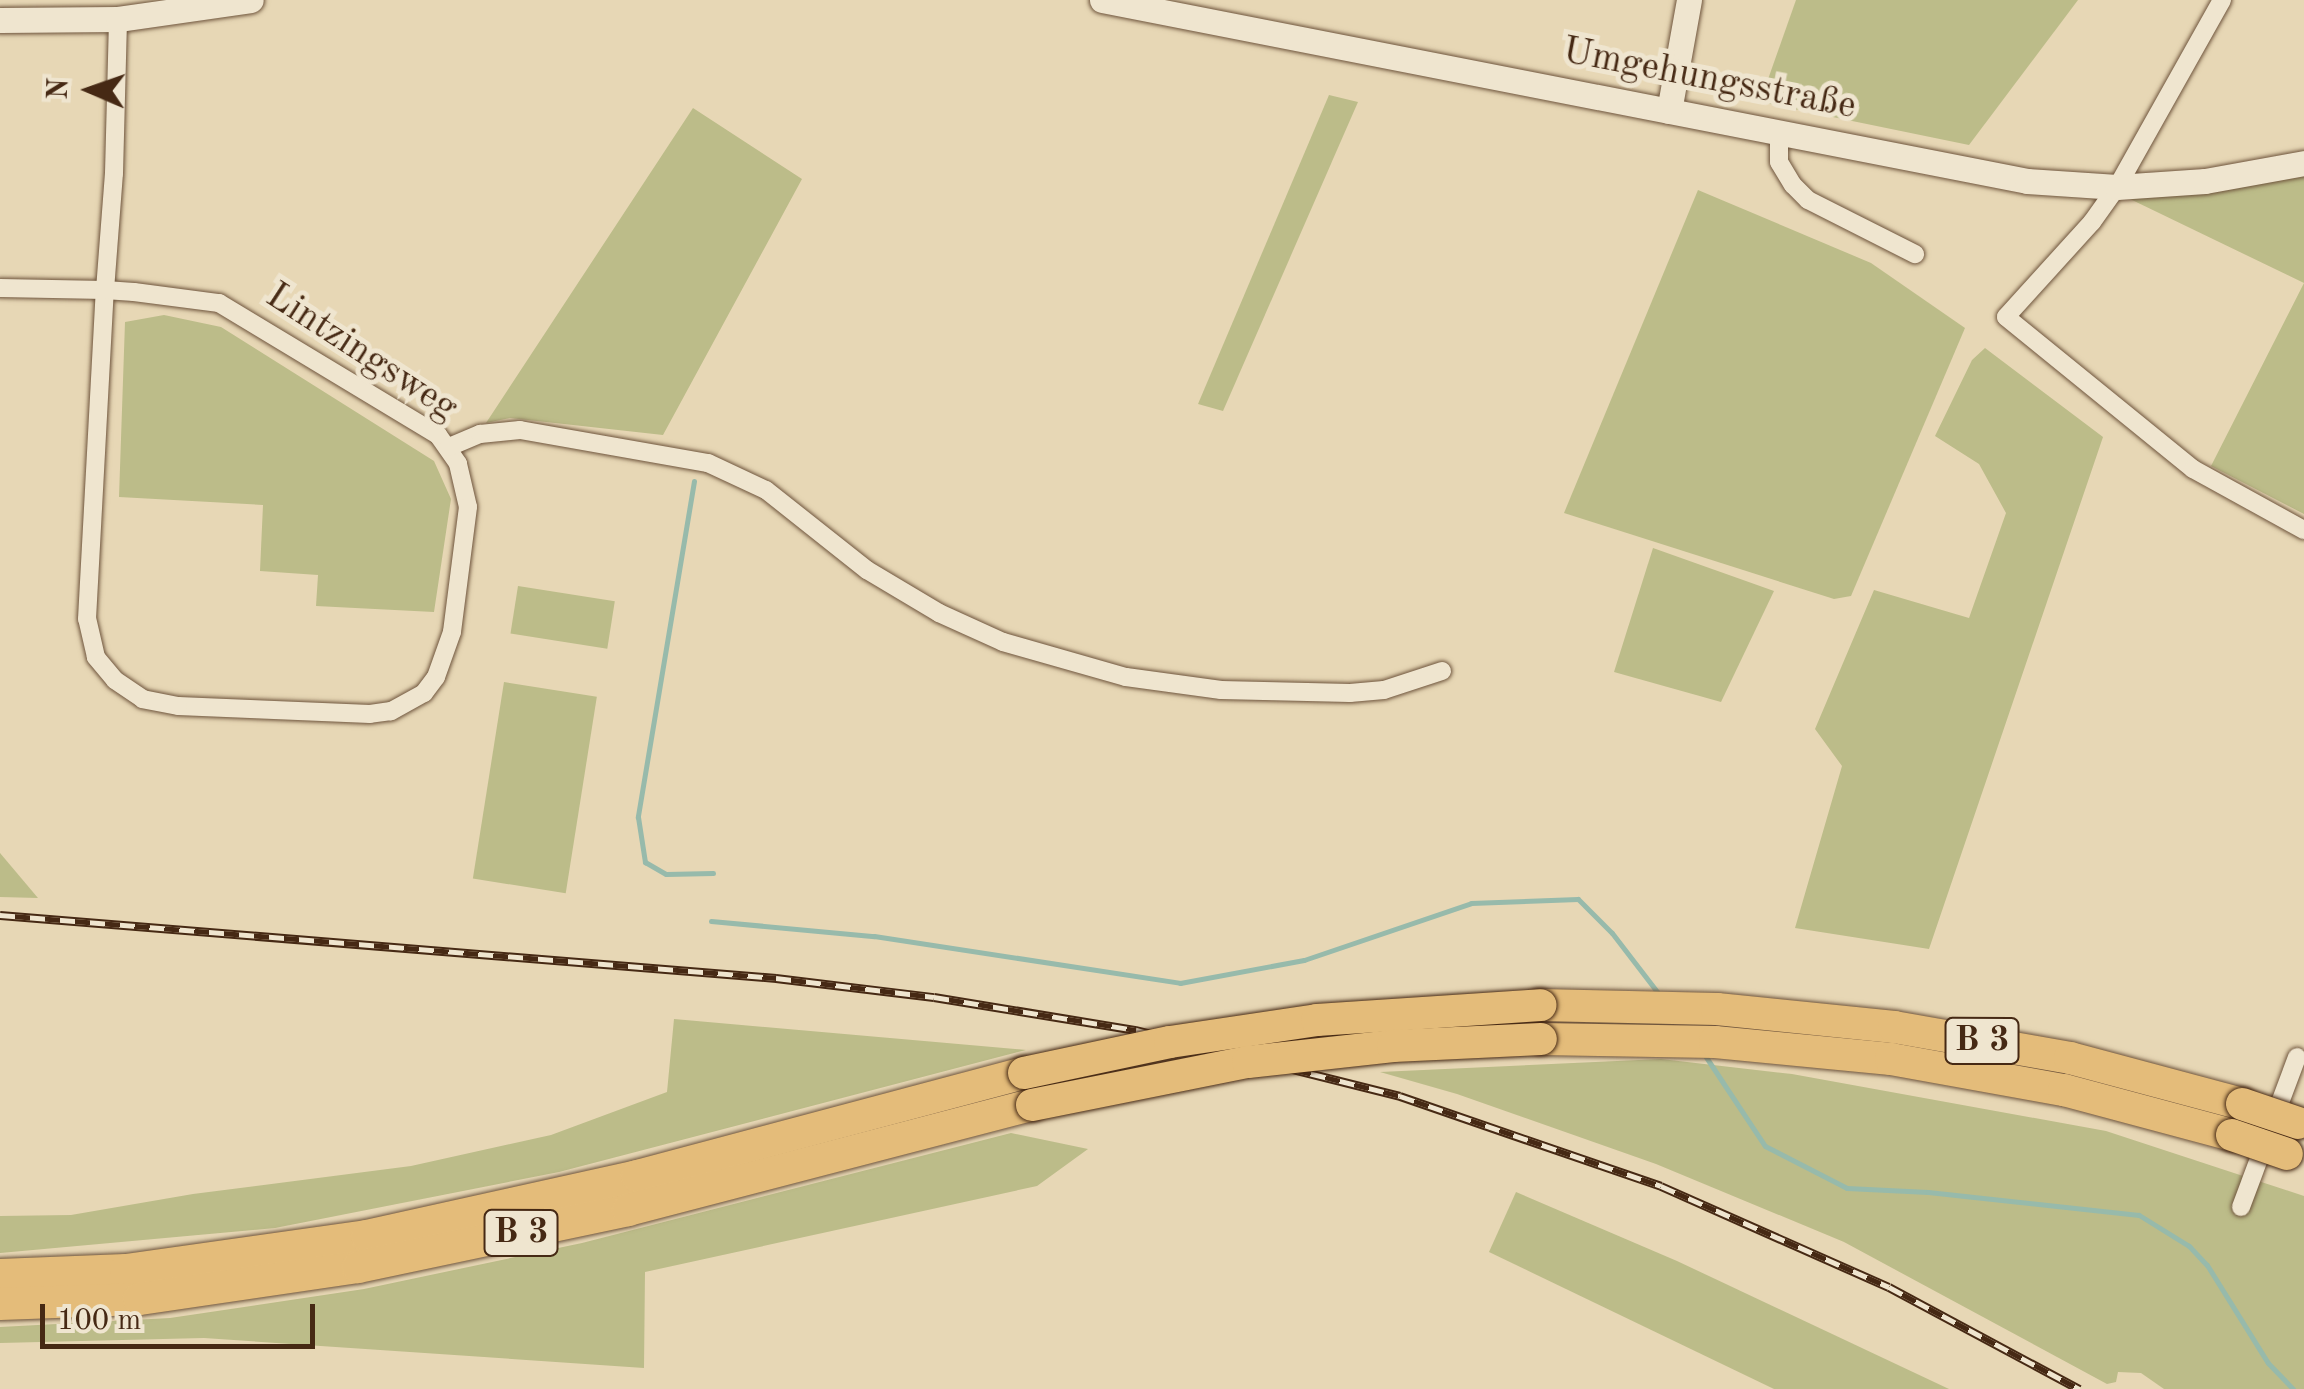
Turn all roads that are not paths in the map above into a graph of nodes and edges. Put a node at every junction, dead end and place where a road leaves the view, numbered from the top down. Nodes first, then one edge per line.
1 (251, 0) edge
2 (1102, 0) edge
3 (1689, 0) edge
4 (2222, 0) edge
5 (118, 19) junction
6 (0, 20) edge
7 (1669, 111) junction
8 (1779, 133) junction
9 (2304, 163) edge
10 (2117, 187) junction
11 (1915, 254) dead end
12 (0, 288) edge
13 (105, 290) junction
14 (449, 446) junction
15 (2304, 530) edge
16 (1442, 671) dead end
17 (2297, 1057) dead end
18 (2237, 1120) junction
19 (2298, 1141) edge
20 (2241, 1207) dead end
21 (0, 1275) edge
22 (0, 1304) edge

1 - 5 main road
2 - 7 main road, Umgehungsstraße
3 - 7 main road
4 - 10 street
5 - 6 main road
5 - 13 street, Lintzingsweg
7 - 8 main road, Umgehungsstraße
8 - 10 main road, Umgehungsstraße
8 - 11 street
9 - 10 main road, Umgehungsstraße
10 - 15 street
12 - 13 street
13 - 14 street, Lintzingsweg
13 - 14 street, Lintzingsweg
14 - 16 street
17 - 20 street
18 - 19 highway, B 3, bridge
18 - 21 highway, B 3, bridge
18 - 22 highway, B 3, bridge

